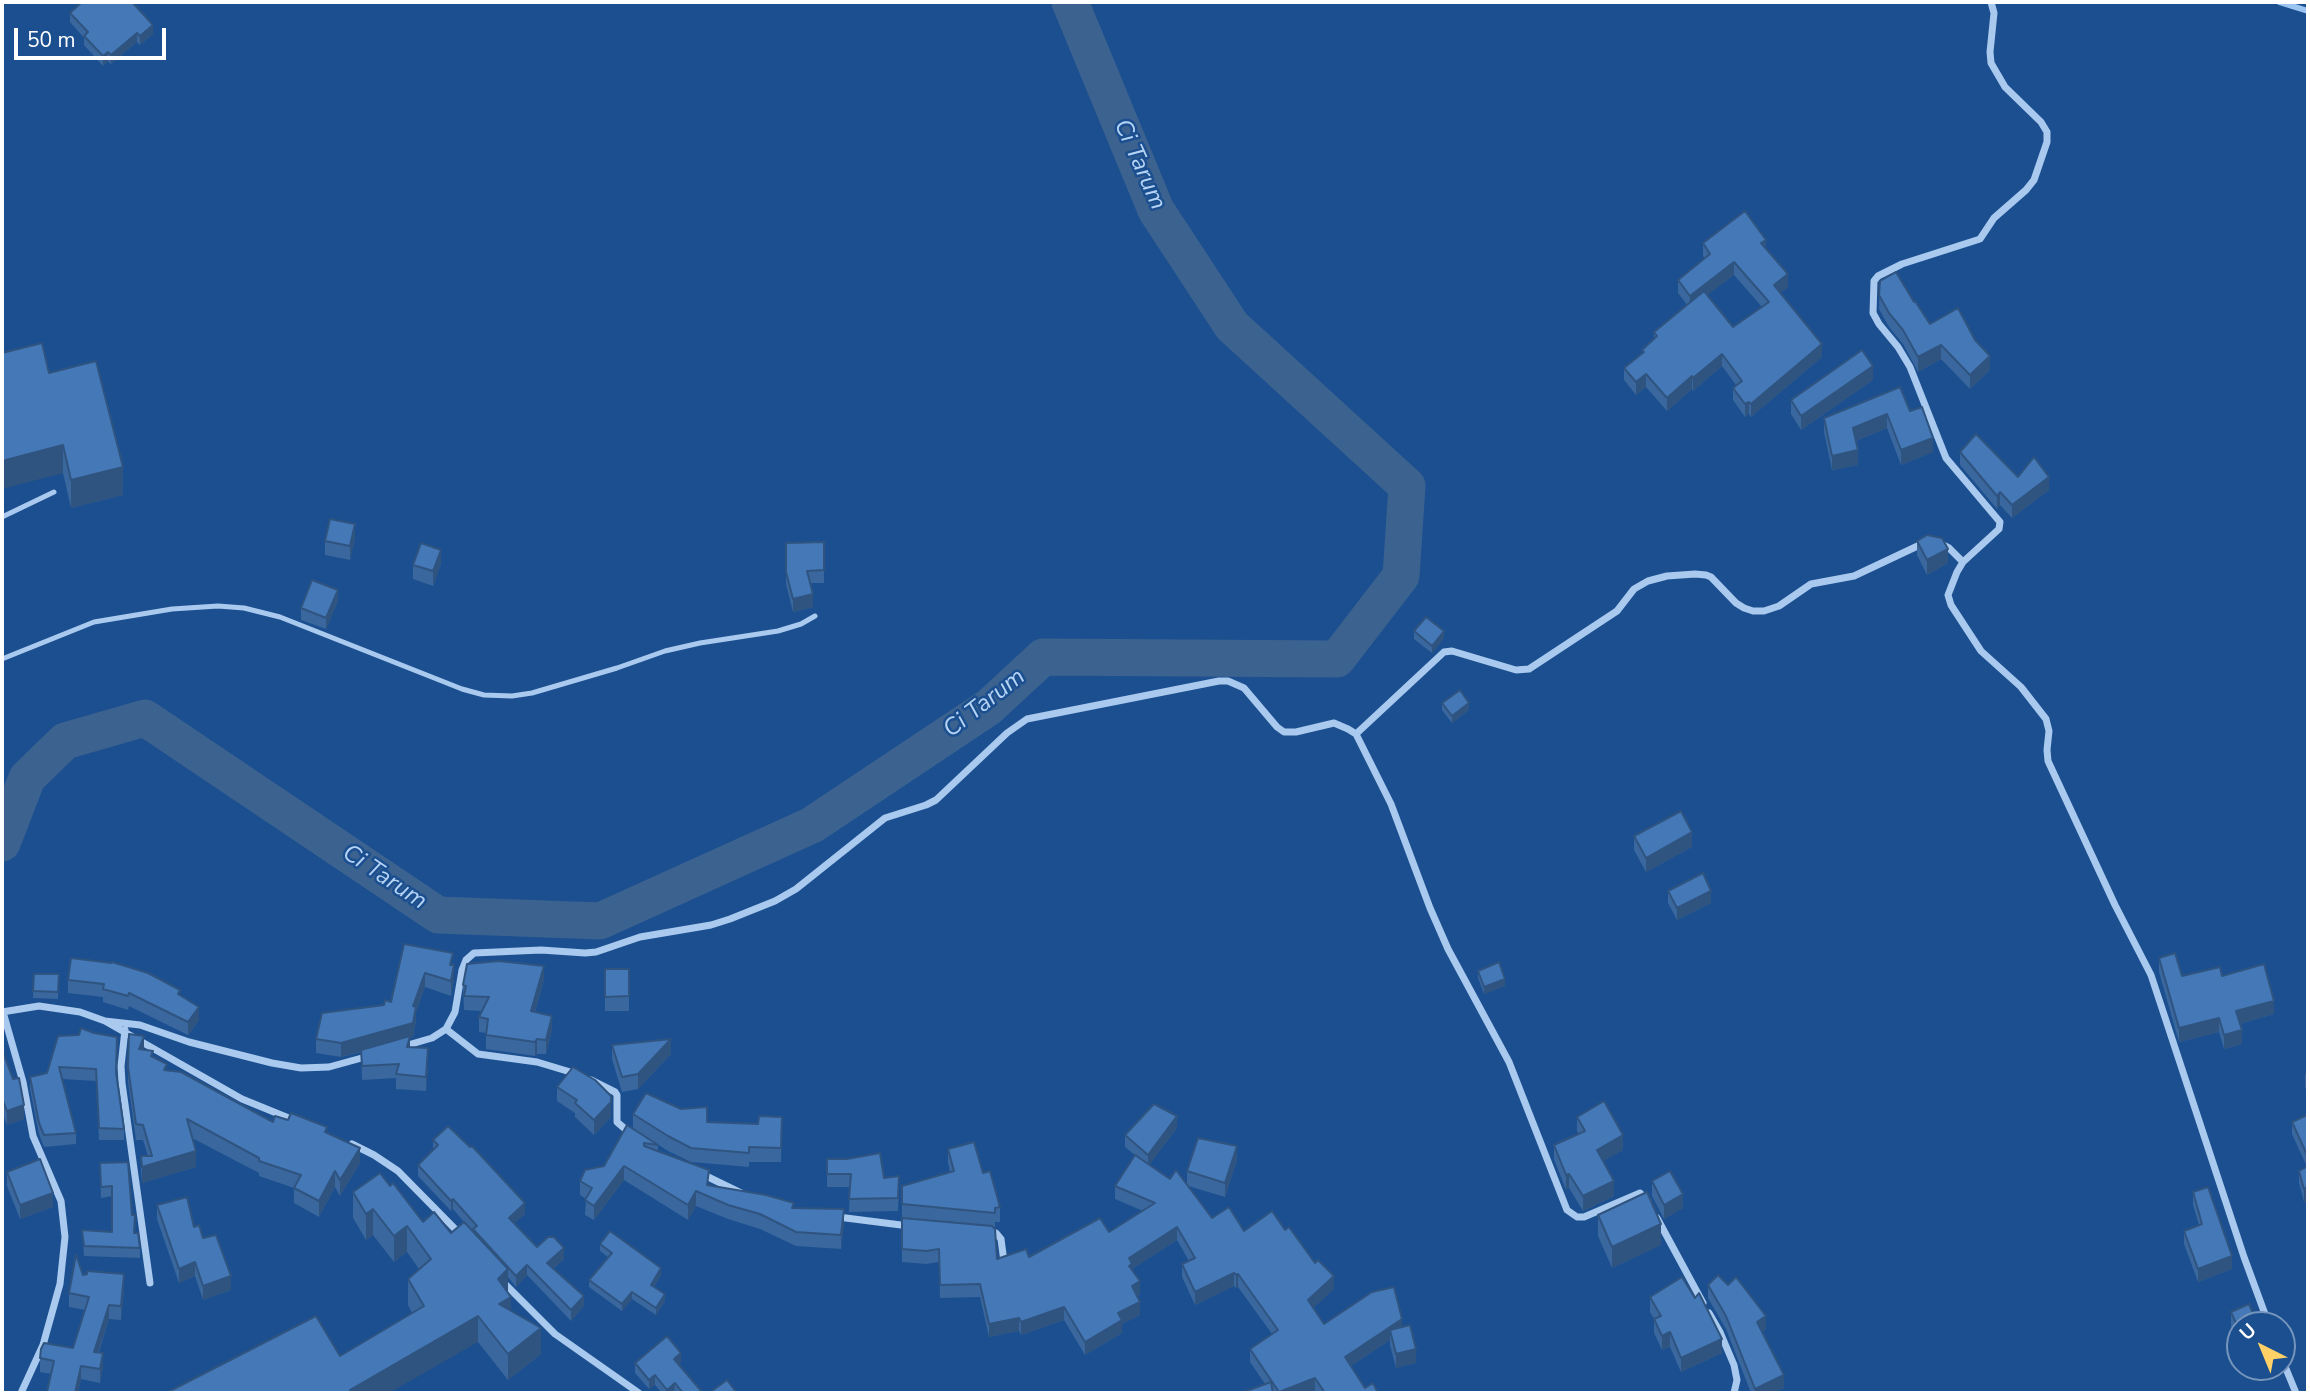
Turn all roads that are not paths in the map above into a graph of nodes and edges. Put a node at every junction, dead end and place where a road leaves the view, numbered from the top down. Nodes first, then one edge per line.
1 (1991, 2) edge
2 (54, 492) dead end
3 (2, 517) edge
4 (1963, 562) junction
5 (815, 616) dead end
6 (2, 659) edge
7 (1356, 734) junction
8 (2, 1012) edge
9 (105, 1020) junction
10 (446, 1028) junction
11 (125, 1030) junction
12 (395, 1049) edge
13 (383, 1052) edge
14 (302, 1123) edge
15 (634, 1136) edge
16 (349, 1143) edge
17 (689, 1168) edge
18 (749, 1197) edge
19 (825, 1215) edge
20 (913, 1226) edge
21 (974, 1231) edge
22 (466, 1241) edge
23 (1004, 1262) edge
24 (494, 1273) edge
25 (150, 1283) dead end
26 (2264, 1311) edge
27 (21, 1393) edge
28 (639, 1393) edge
29 (1734, 1393) edge

1 - 4 street
2 - 3 lane
4 - 7 street
4 - 26 street
5 - 6 lane
7 - 10 street
7 - 29 street
8 - 9 street
8 - 27 street
9 - 11 street
9 - 13 street
10 - 12 street
10 - 15 street
11 - 14 street
11 - 25 street
16 - 22 street
17 - 18 street
19 - 20 street
21 - 23 street
24 - 28 street

